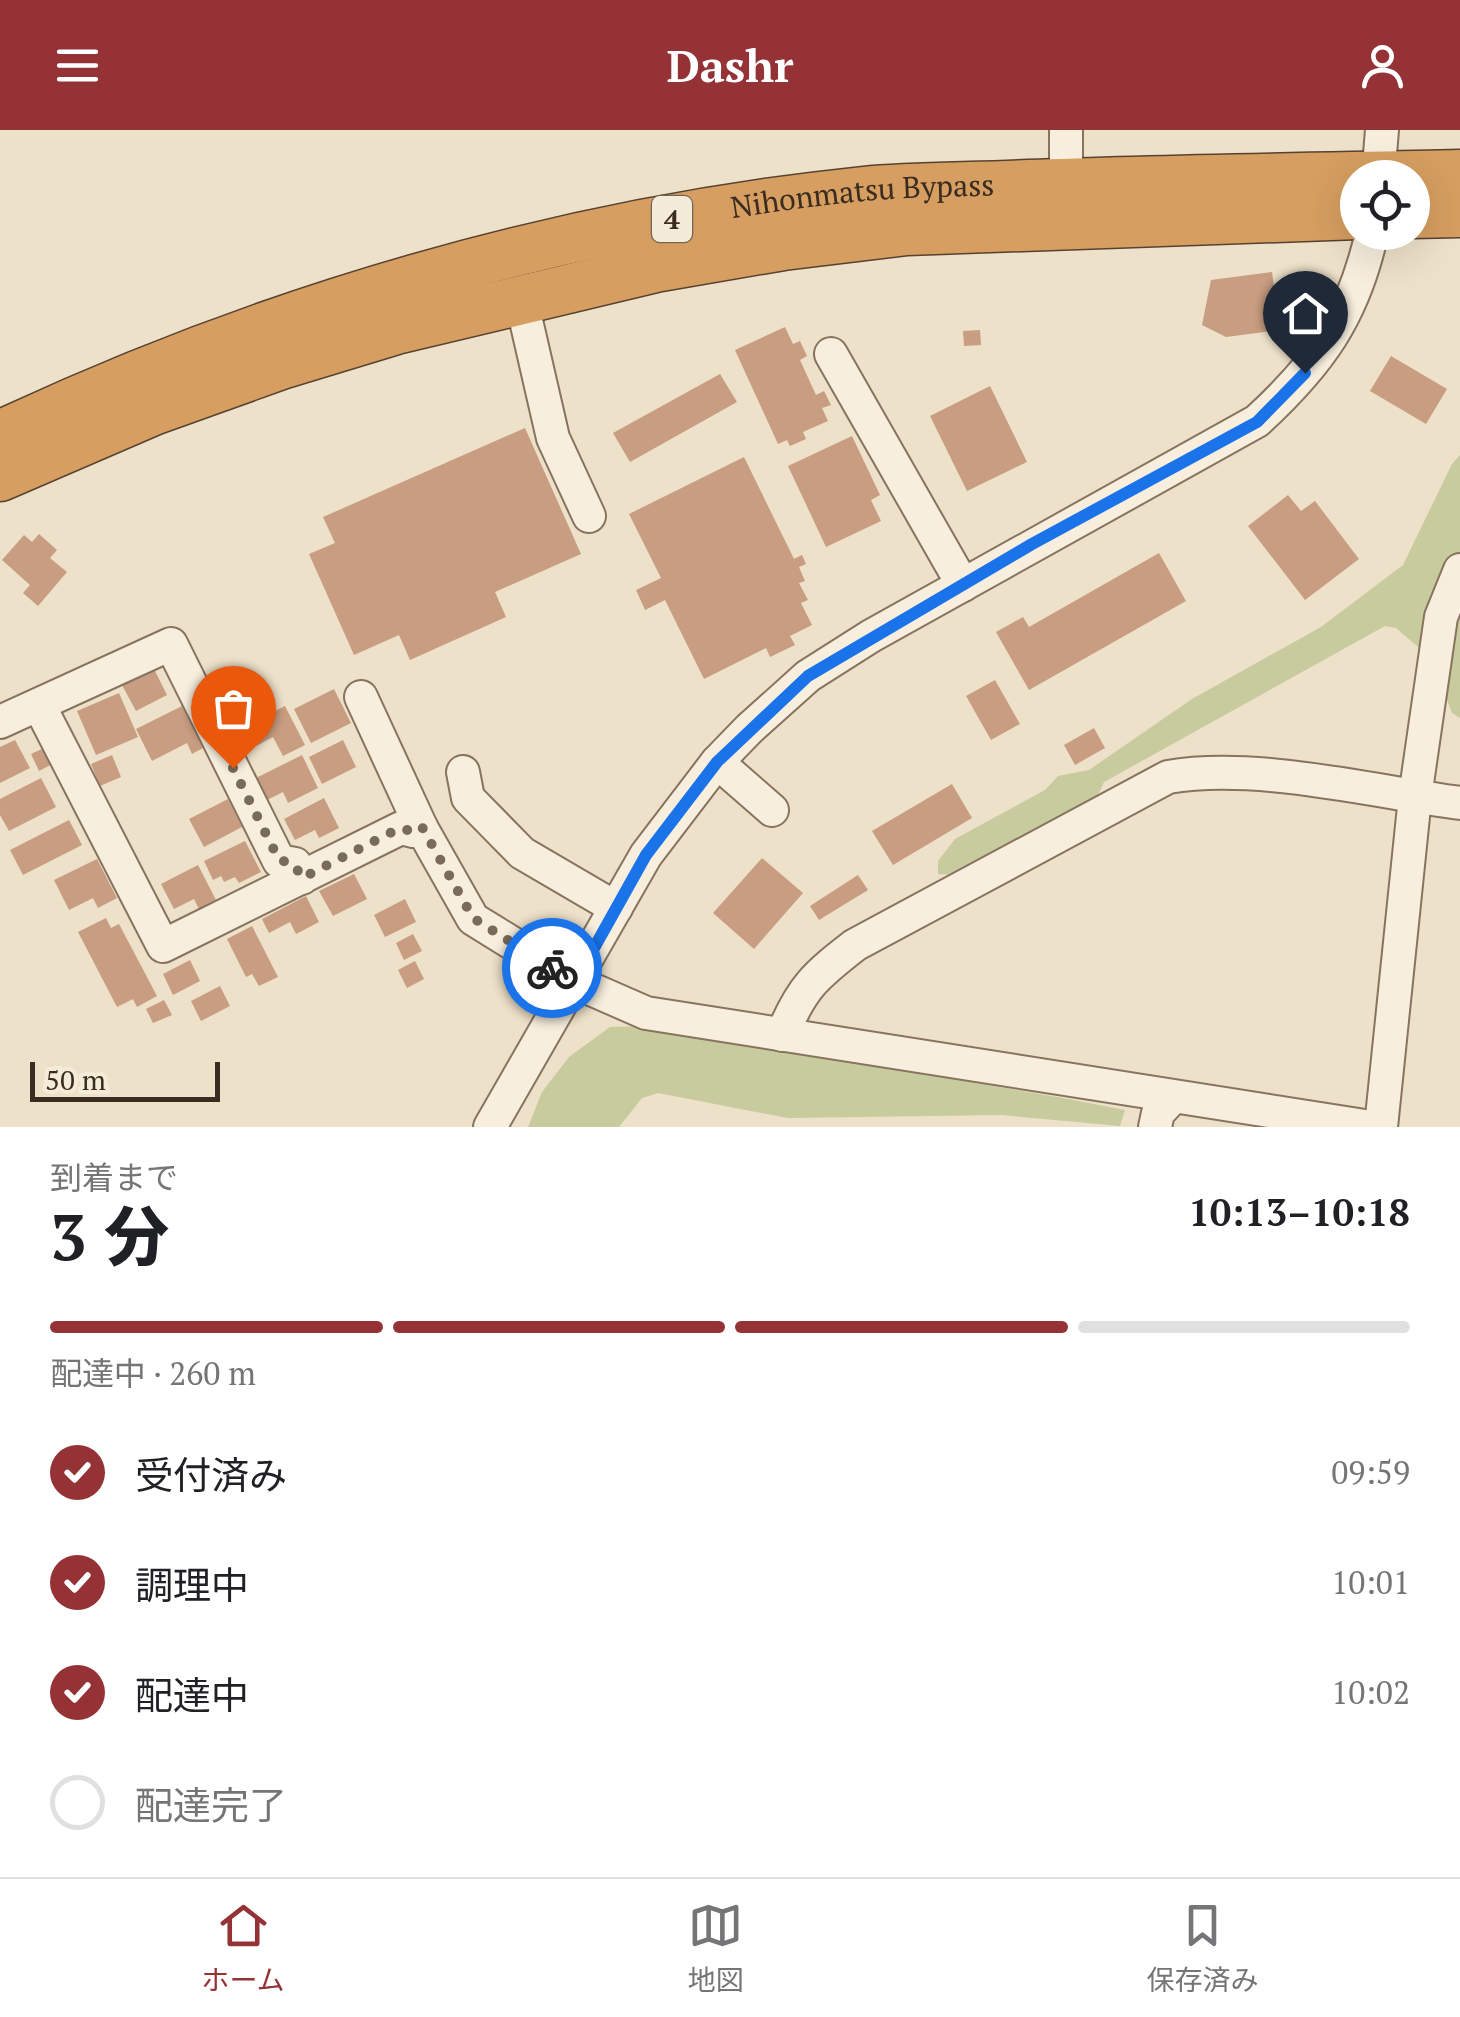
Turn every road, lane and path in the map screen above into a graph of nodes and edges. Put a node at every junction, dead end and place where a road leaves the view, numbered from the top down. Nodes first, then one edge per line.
1 (1066, 130) edge
2 (1430, 174) edge
3 (1460, 174) edge
4 (1340, 176) edge
5 (1340, 179) edge
6 (1066, 183) junction
7 (1460, 213) edge
8 (1430, 214) edge
9 (1367, 250) edge
10 (522, 302) junction
11 (830, 354) dead end
12 (0, 435) edge
13 (0, 477) edge
14 (590, 516) dead end
15 (1460, 570) edge
16 (962, 585) junction
17 (361, 697) dead end
18 (39, 705) junction
19 (0, 722) edge
20 (717, 762) junction
21 (463, 772) dead end
22 (1415, 797) junction
23 (1460, 803) edge
24 (772, 810) dead end
25 (422, 827) junction
26 (302, 878) junction
27 (616, 908) junction
28 (575, 982) junction
29 (782, 1035) junction
30 (1173, 1097) junction
31 (490, 1127) edge
32 (1155, 1127) edge
33 (1372, 1127) edge
34 (1381, 1127) edge

1 - 6 street
2 - 3 highway, Nihonmatsu Bypass / 4
4 - 6 highway, Nihonmatsu Bypass / 4
5 - 10 highway, Nihonmatsu Bypass / 4
6 - 12 highway, Nihonmatsu Bypass / 4
7 - 8 highway
9 - 16 street
10 - 13 highway, Nihonmatsu Bypass / 4
10 - 14 street
11 - 16 street
15 - 22 street
16 - 20 street
17 - 25 street
18 - 19 street
18 - 26 street
18 - 26 street
20 - 24 street
20 - 27 street
21 - 27 street
22 - 23 street
22 - 29 street
22 - 34 street
25 - 26 street
25 - 28 street
27 - 28 street
28 - 29 street
28 - 31 street
29 - 30 street
30 - 32 street
30 - 33 street

